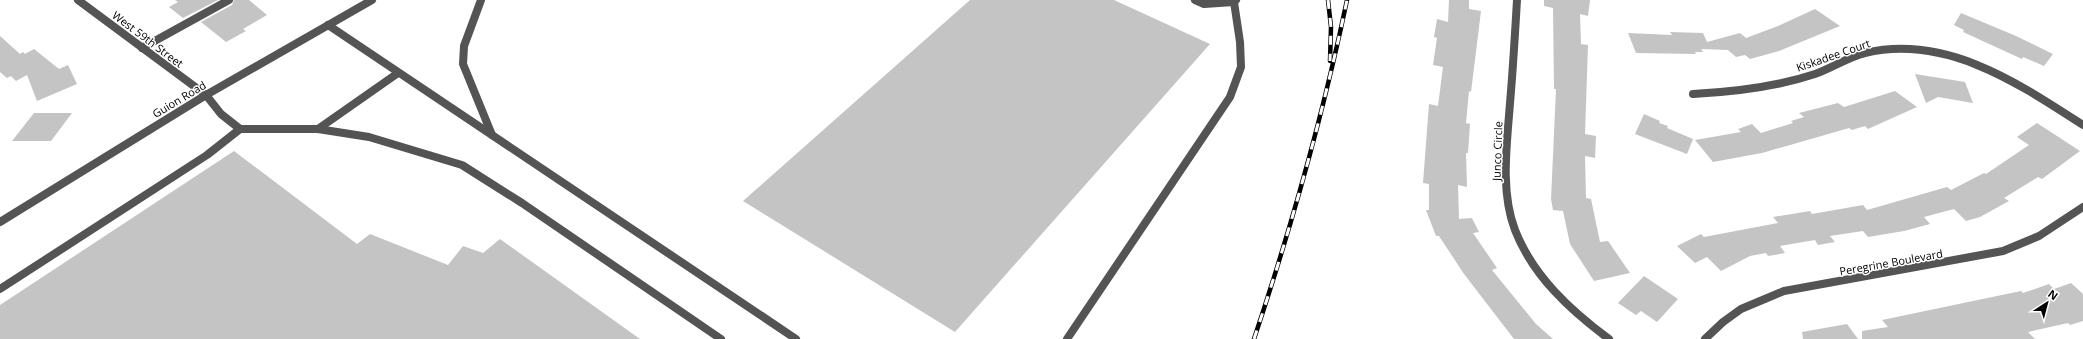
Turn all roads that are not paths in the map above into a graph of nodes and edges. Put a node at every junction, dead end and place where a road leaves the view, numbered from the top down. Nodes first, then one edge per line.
1 (78, 0) edge
2 (229, 0) edge
3 (371, 0) edge
4 (481, 0) edge
5 (1195, 0) edge
6 (1517, 0) edge
7 (1235, 1) edge
8 (328, 25) junction
9 (142, 48) junction
10 (398, 72) junction
11 (1693, 94) dead end
12 (206, 95) junction
13 (2083, 125) edge
14 (240, 129) junction
15 (318, 129) junction
16 (492, 135) junction
17 (2083, 207) edge
18 (0, 222) edge
19 (0, 289) edge
20 (721, 339) edge
21 (796, 339) edge
22 (1067, 339) edge
23 (1609, 339) edge
24 (1705, 339) edge

1 - 9 street, West 59th Street
2 - 9 street
3 - 8 street, Guion Road
4 - 16 street
5 - 7 street
6 - 23 street, Junco Circle
7 - 22 street
8 - 10 street
8 - 12 street, Guion Road
9 - 12 street, West 59th Street
10 - 15 street
10 - 16 street
11 - 13 street, Kiskadee Court
12 - 14 street, West 59th Street
12 - 18 street, Guion Road
14 - 15 street
14 - 19 street
15 - 20 street
16 - 21 street
17 - 24 street, Peregrine Boulevard

